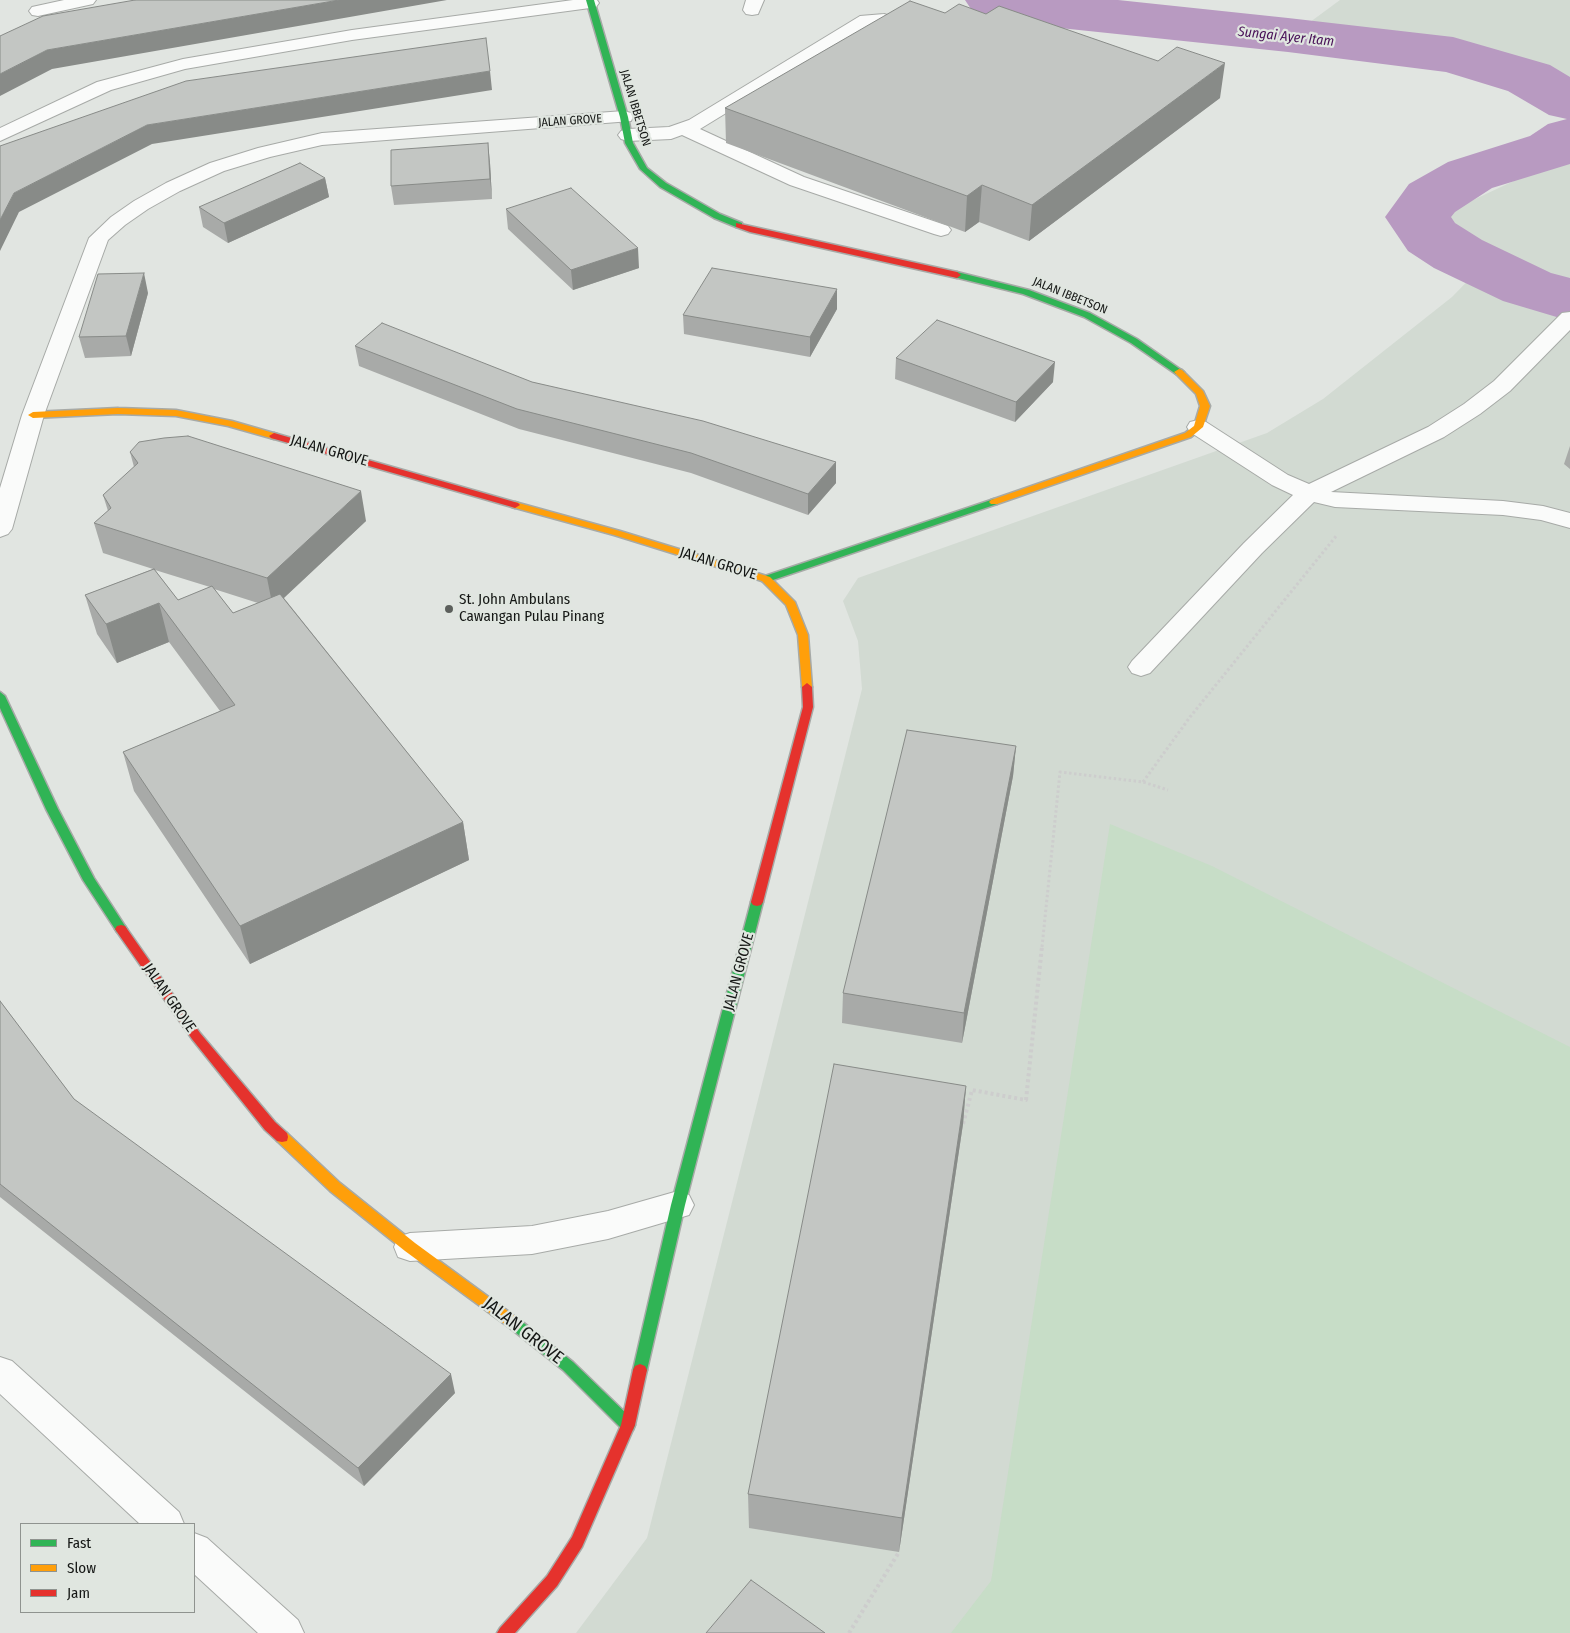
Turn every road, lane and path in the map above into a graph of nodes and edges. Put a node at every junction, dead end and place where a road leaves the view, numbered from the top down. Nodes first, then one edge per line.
1 (87, 0) edge
2 (590, 2) edge
3 (38, 11) dead end
4 (934, 35) edge
5 (626, 126) junction
6 (684, 129) junction
7 (0, 135) edge
8 (941, 230) edge
9 (1563, 325) edge
10 (33, 415) junction
11 (1198, 427) junction
12 (1310, 493) junction
13 (1362, 502) junction
14 (1570, 521) edge
15 (0, 529) edge
16 (766, 579) junction
17 (1141, 667) dead end
18 (0, 696) edge
19 (1143, 782) junction
20 (1168, 790) dead end
21 (963, 1124) edge
22 (678, 1205) junction
23 (410, 1247) junction
24 (0, 1372) edge
25 (628, 1425) junction
26 (165, 1523) edge
27 (195, 1551) edge
28 (899, 1552) edge
29 (285, 1633) edge
30 (505, 1633) edge
31 (849, 1633) edge

1 - 3 street
2 - 5 street, JALAN IBBETSON
2 - 7 street
4 - 6 street, JALAN GROVE
5 - 6 street, JALAN GROVE
5 - 10 street, JALAN GROVE
5 - 11 street, JALAN IBBETSON
6 - 8 street
9 - 12 street
10 - 15 street, JALAN GROVE
10 - 16 street, JALAN GROVE
11 - 12 street
11 - 16 street
12 - 13 street
12 - 17 street
13 - 14 street
13 - 19 path
16 - 22 street, JALAN GROVE
18 - 23 street, JALAN GROVE
19 - 20 path
19 - 21 path
22 - 23 street
22 - 25 street, JALAN GROVE
23 - 25 street, JALAN GROVE
24 - 26 street
25 - 30 street, JALAN GROVE
27 - 29 street
28 - 31 path

